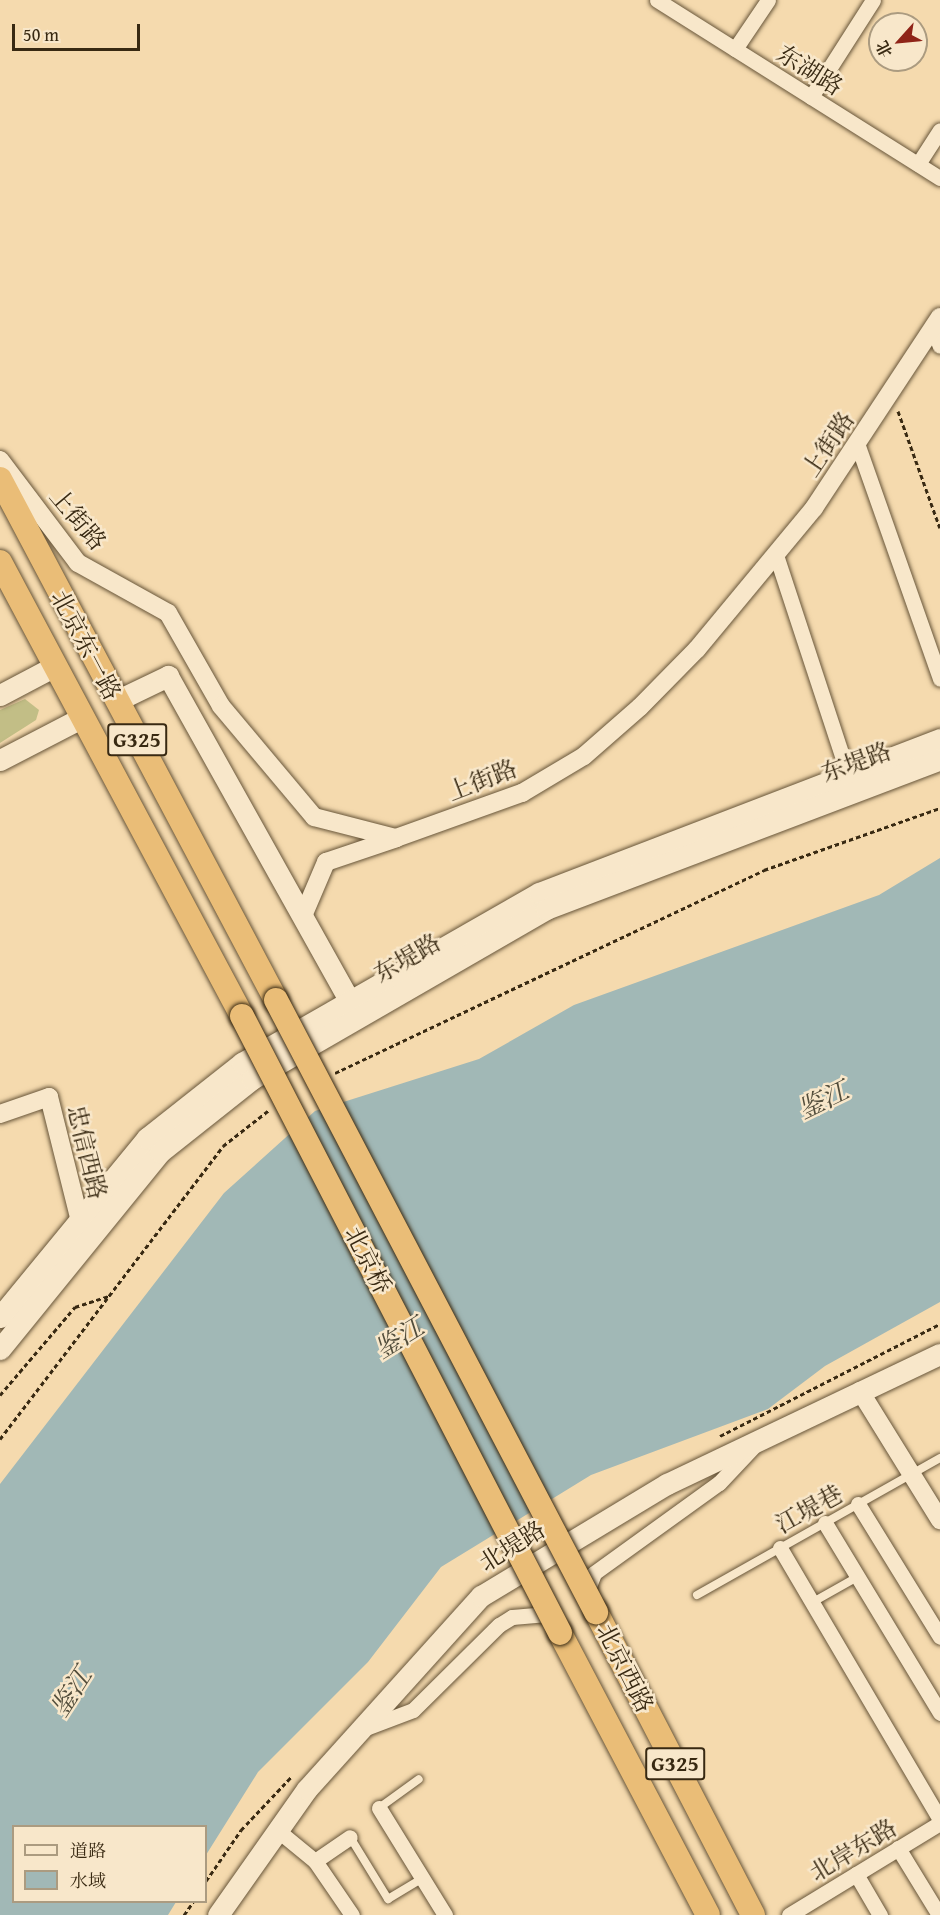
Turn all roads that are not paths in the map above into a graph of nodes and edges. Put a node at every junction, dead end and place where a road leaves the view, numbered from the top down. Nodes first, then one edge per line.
1 (657, 0) edge
2 (768, 0) edge
3 (873, 0) edge
4 (735, 49) junction
5 (811, 97) junction
6 (940, 130) edge
7 (918, 164) junction
8 (940, 177) edge
9 (937, 322) edge
10 (940, 346) edge
11 (858, 442) junction
12 (0, 460) edge
13 (0, 479) edge
14 (777, 555) junction
15 (0, 562) edge
16 (53, 667) junction
17 (940, 679) edge
18 (0, 695) edge
19 (116, 701) junction
20 (81, 718) junction
21 (940, 739) edge
22 (940, 759) edge
23 (0, 760) edge
24 (851, 781) junction
25 (396, 838) junction
26 (303, 916) junction
27 (276, 1000) joint
28 (354, 1008) junction
29 (242, 1016) joint
30 (0, 1114) edge
31 (79, 1217) junction
32 (0, 1317) edge
33 (0, 1349) edge
34 (940, 1354) edge
35 (860, 1391) junction
36 (765, 1435) junction
37 (940, 1458) edge
38 (911, 1474) junction
39 (858, 1504) junction
40 (940, 1520) edge
41 (825, 1523) junction
42 (780, 1548) junction
43 (859, 1576) junction
44 (697, 1595) dead end
45 (813, 1602) junction
46 (591, 1603) junction
47 (555, 1623) junction
48 (940, 1637) edge
49 (940, 1713) edge
50 (358, 1731) junction
51 (419, 1779) dead end
52 (379, 1808) joint
53 (940, 1821) edge
54 (276, 1829) junction
55 (350, 1838) joint
56 (898, 1848) junction
57 (315, 1861) junction
58 (856, 1874) junction
59 (423, 1878) junction
60 (218, 1915) edge
61 (352, 1915) edge
62 (445, 1915) edge
63 (708, 1915) edge
64 (753, 1915) edge
65 (789, 1915) edge
66 (880, 1915) edge
67 (939, 1915) edge

1 - 4 street, 东湖路
2 - 4 street
3 - 5 street
4 - 5 street, 东湖路
5 - 7 street, 东湖路
6 - 7 street
7 - 8 street, 东湖路
9 - 10 street
9 - 11 street, 上街路
11 - 14 street, 上街路
11 - 17 street
12 - 25 street, 上街路
13 - 19 highway, 北京东一路 / G325
14 - 24 street
14 - 25 street, 上街路
15 - 16 highway, 北京东一路 / G325
16 - 18 main road
16 - 20 highway, 北京东一路 / G325
19 - 26 main road
19 - 27 highway, 北京东一路 / G325
20 - 23 main road
20 - 29 highway, 北京东一路 / G325
21 - 24 main road, 东堤路
22 - 24 main road, 东堤路
24 - 28 main road, 东堤路
25 - 26 street
26 - 28 main road
27 - 46 highway, 北京桥 / G325, bridge
28 - 31 main road, 东堤路
28 - 33 main road, 东堤路
29 - 47 highway, 北京桥 / G325, bridge
30 - 31 street, 忠信西路
31 - 32 main road, 东堤路
34 - 35 main road, 北堤路
35 - 36 main road, 北堤路
35 - 38 street
36 - 46 street
36 - 50 main road, 北堤路
37 - 38 lane, 江堤巷
38 - 39 lane, 江堤巷
38 - 40 street
39 - 41 lane, 江堤巷
39 - 48 street
41 - 42 lane, 江堤巷
41 - 43 street
42 - 44 lane, 江堤巷
42 - 45 street
43 - 45 lane
43 - 49 street
45 - 53 street
46 - 64 highway, 北京西路 / G325
47 - 50 street
47 - 63 highway, 北京西路 / G325
50 - 54 main road, 北堤路
51 - 52 lane
52 - 59 street
53 - 56 street, 北岸东路
54 - 57 street
54 - 60 main road, 北堤路
55 - 57 street
55 - 59 lane
56 - 58 street, 北岸东路
56 - 67 street
57 - 61 street
58 - 65 street, 北岸东路
58 - 66 street
59 - 62 street

